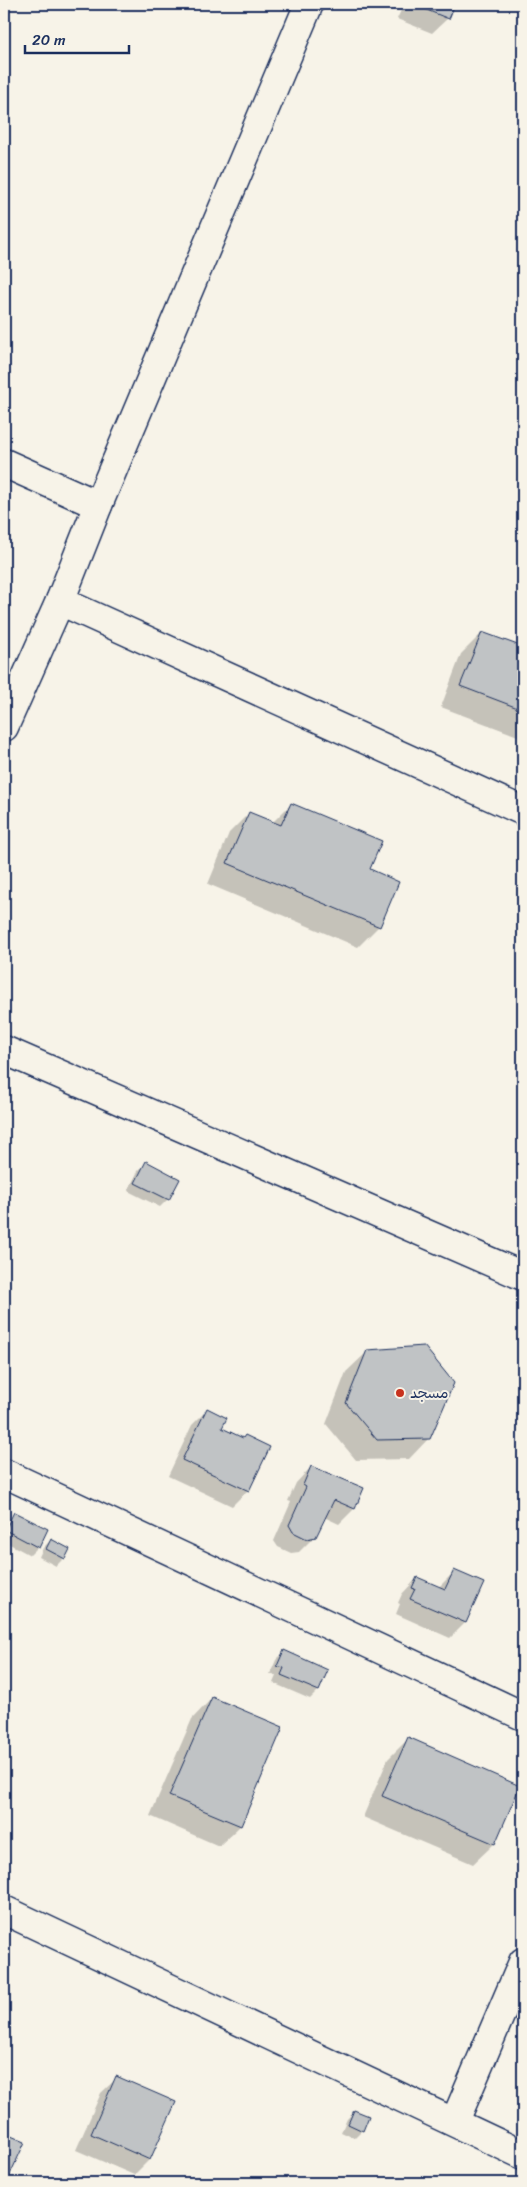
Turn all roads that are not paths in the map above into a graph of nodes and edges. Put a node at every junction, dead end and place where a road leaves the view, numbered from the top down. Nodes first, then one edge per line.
1 (309, 4) edge
2 (4, 463) edge
3 (98, 505) junction
4 (60, 601) junction
5 (4, 727) edge
6 (523, 811) edge
7 (4, 1050) edge
8 (523, 1276) edge
9 (4, 1473) edge
10 (523, 1716) edge
11 (4, 1910) edge
12 (523, 1962) edge
13 (455, 2121) junction
14 (523, 2155) edge

1 - 3 street
2 - 3 street
3 - 4 street
4 - 5 street
4 - 6 street
7 - 8 street
9 - 10 street
11 - 13 street
12 - 13 street
13 - 14 street

